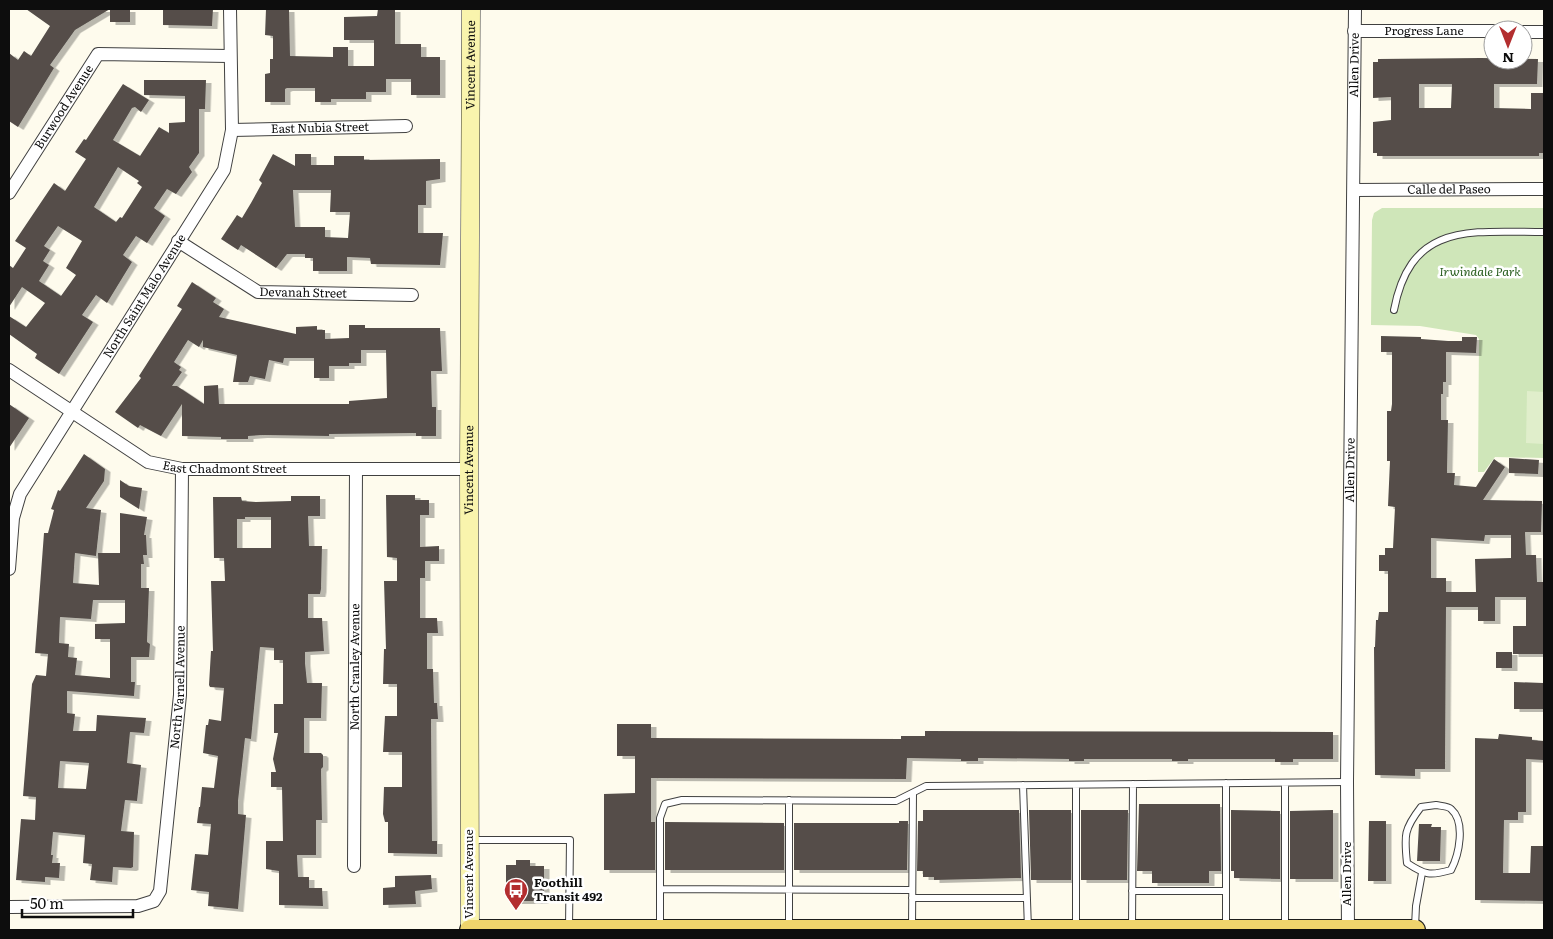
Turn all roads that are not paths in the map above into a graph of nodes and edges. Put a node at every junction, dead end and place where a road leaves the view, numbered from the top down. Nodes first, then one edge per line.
1 (230, 9) edge
2 (472, 9) edge
3 (1355, 9) edge
4 (1354, 31) junction
5 (1483, 31) edge
6 (229, 56) junction
7 (406, 126) dead end
8 (232, 130) junction
9 (1544, 189) edge
10 (1354, 190) junction
11 (9, 193) edge
12 (1544, 232) edge
13 (178, 241) junction
14 (412, 295) dead end
15 (1394, 310) dead end
16 (9, 370) edge
17 (72, 414) junction
18 (469, 469) junction
19 (182, 470) junction
20 (356, 470) junction
21 (9, 570) edge
22 (1347, 782) junction
23 (1226, 783) junction
24 (1285, 783) junction
25 (1133, 784) junction
26 (1023, 785) junction
27 (1076, 785) junction
28 (913, 793) junction
29 (789, 800) junction
30 (469, 840) junction
31 (354, 866) dead end
32 (1422, 873) junction
33 (660, 889) junction
34 (789, 890) junction
35 (1132, 891) junction
36 (1226, 891) junction
37 (912, 894) junction
38 (1027, 898) junction
39 (9, 907) edge
40 (1132, 928) junction
41 (569, 929) edge
42 (660, 929) edge
43 (912, 929) edge
44 (1076, 929) edge
45 (1226, 929) edge
46 (1285, 929) edge
47 (470, 930) edge
48 (788, 930) edge
49 (1028, 930) edge
50 (1348, 930) edge
51 (1415, 930) edge

1 - 6 street, North Saint Malo Avenue
2 - 18 street, Vincent Avenue
3 - 4 street, Allen Drive
4 - 5 street, Progress Lane
4 - 10 street, Allen Drive
6 - 8 street, North Saint Malo Avenue
6 - 11 street, Burwood Avenue
7 - 8 street, East Nubia Street
8 - 13 street, North Saint Malo Avenue
9 - 10 street, Calle del Paseo
10 - 22 street, Allen Drive
12 - 15 lane
13 - 14 street, Devanah Street
13 - 17 street, North Saint Malo Avenue
16 - 17 street, East Chadmont Street
17 - 19 street, East Chadmont Street
17 - 21 street, North Saint Malo Avenue
18 - 20 street, East Chadmont Street
18 - 30 street, Vincent Avenue
19 - 20 street, East Chadmont Street
19 - 39 street, North Varnell Avenue
20 - 31 street, North Cranley Avenue
22 - 24 lane
22 - 50 street, Allen Drive
23 - 24 lane
23 - 25 lane
23 - 36 lane
24 - 46 lane
25 - 27 lane
25 - 35 lane
26 - 27 lane
26 - 28 lane
26 - 38 lane
27 - 44 lane
28 - 29 lane
28 - 37 lane
29 - 33 lane
29 - 34 lane
30 - 41 lane
30 - 47 street, Vincent Avenue
32 - 32 lane
32 - 51 lane
33 - 34 lane
33 - 42 lane
34 - 37 lane
34 - 48 lane
35 - 36 lane
35 - 40 lane
36 - 45 lane
37 - 38 lane
37 - 43 lane
38 - 49 lane
40 - 44 main road
40 - 45 main road
41 - 42 main road
41 - 47 main road
42 - 48 main road
43 - 48 main road
43 - 49 main road
44 - 49 main road
45 - 46 main road
46 - 50 main road
50 - 51 main road

